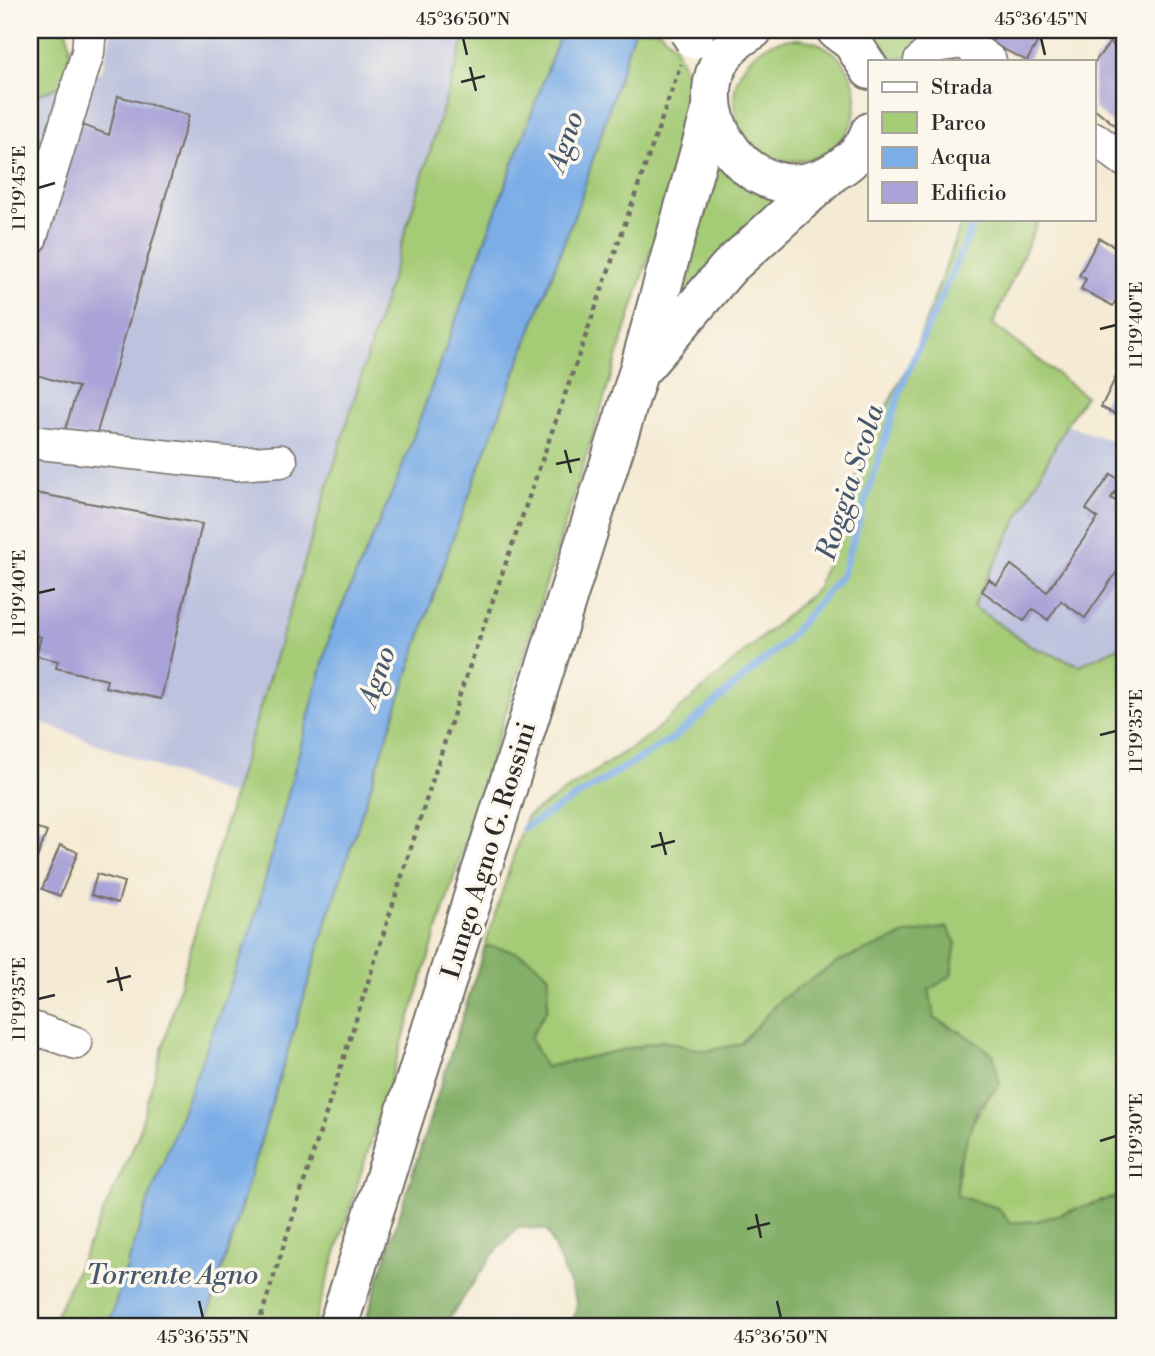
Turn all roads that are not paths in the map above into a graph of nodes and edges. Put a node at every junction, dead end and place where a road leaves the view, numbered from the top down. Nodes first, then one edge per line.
1 (90, 30) edge
2 (836, 30) edge
3 (744, 31) edge
4 (688, 43) edge
5 (921, 60) edge
6 (989, 60) edge
7 (868, 65) edge
8 (713, 95) junction
9 (868, 135) edge
10 (1096, 139) edge
11 (1125, 161) edge
12 (829, 176) junction
13 (30, 240) edge
14 (638, 373) junction
15 (30, 442) edge
16 (281, 461) dead end
17 (30, 1027) edge
18 (76, 1042) dead end
19 (338, 1326) edge

1 - 13 street
2 - 7 main road
3 - 8 main road, Lungo Agno G. Rossini
4 - 8 main road
5 - 6 street
8 - 12 main road, Lungo Agno G. Rossini
8 - 14 main road, Lungo Agno G. Rossini
9 - 12 main road, Lungo Agno G. Rossini
10 - 11 street
12 - 14 main road, Lungo Agno G. Rossini
14 - 19 main road, Lungo Agno G. Rossini
15 - 16 street
17 - 18 street

